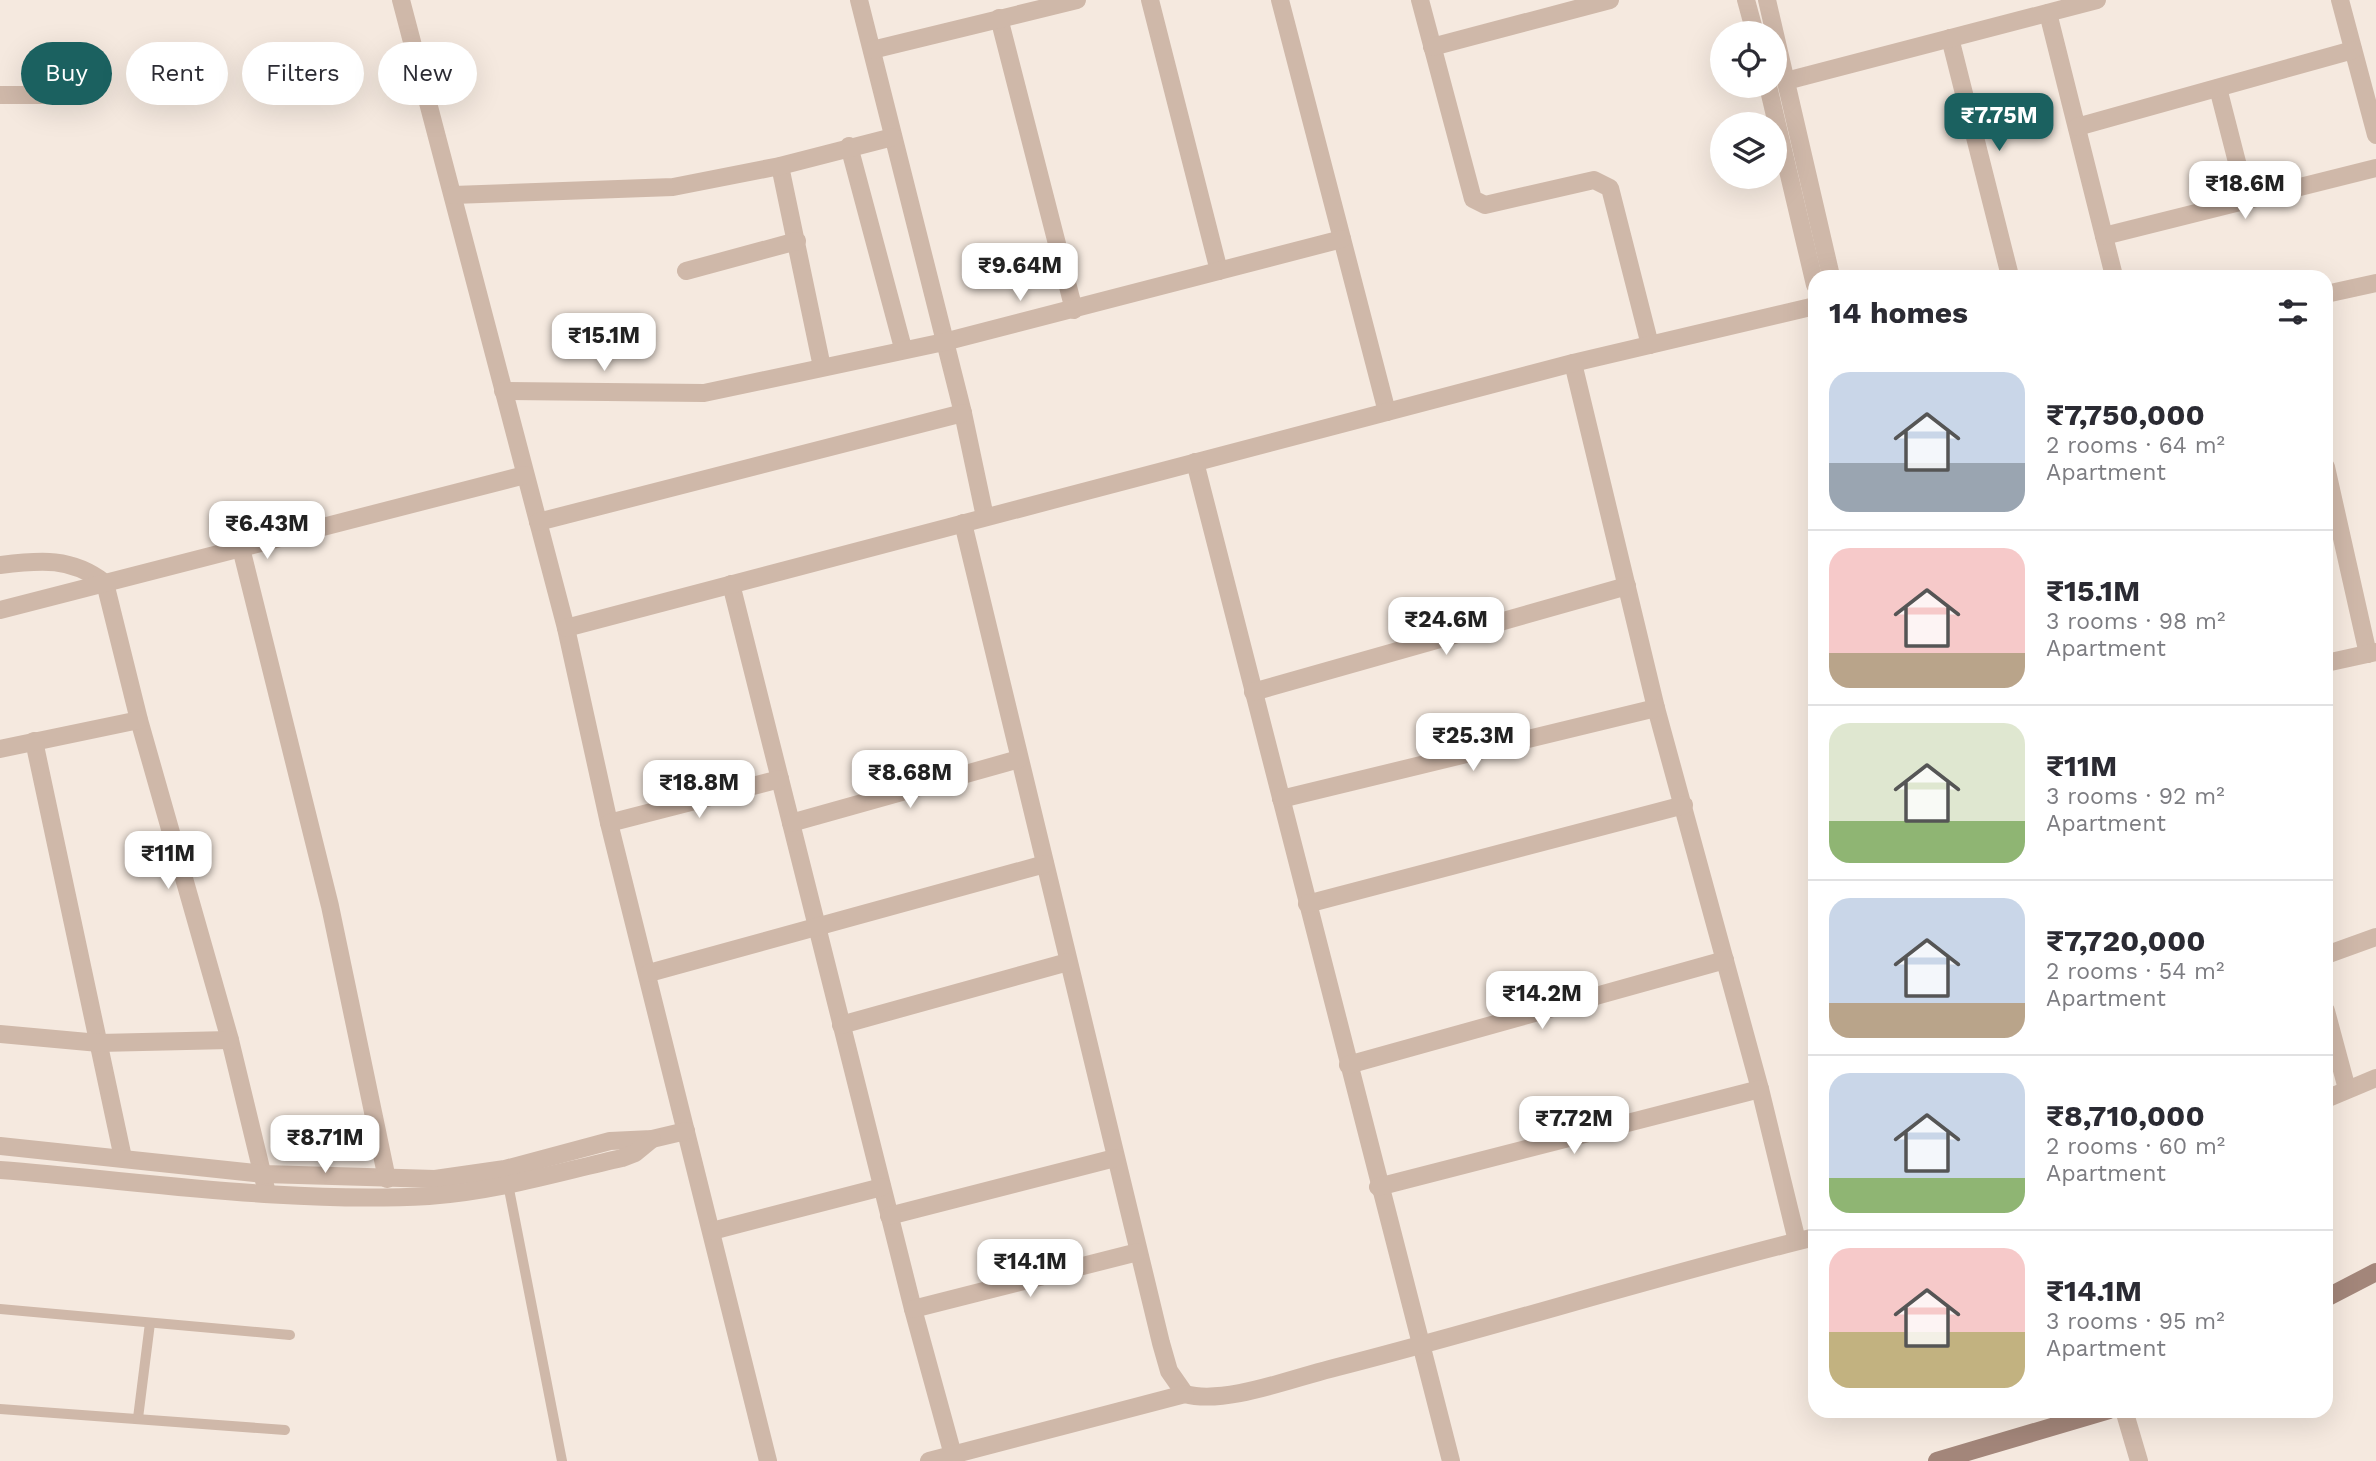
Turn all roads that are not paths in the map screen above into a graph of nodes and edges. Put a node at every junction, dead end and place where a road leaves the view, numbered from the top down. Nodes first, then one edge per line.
1 (401, 0) edge
2 (859, 0) edge
3 (1077, 0) edge
4 (1150, 0) edge
5 (1280, 0) edge
6 (1420, 0) edge
7 (1611, 0) edge
8 (1746, 0) edge
9 (1767, 0) edge
10 (2095, 0) edge
11 (2340, 0) edge
12 (2048, 13) junction
13 (999, 18) junction
14 (1752, 21) edge
15 (1770, 21) edge
16 (1950, 38) junction
17 (1432, 47) junction
18 (872, 50) junction
19 (2353, 50) junction
20 (1787, 81) edge
21 (2218, 88) junction
22 (0, 94) edge
23 (21, 94) edge
24 (1780, 98) edge
25 (1781, 98) edge
26 (2077, 127) junction
27 (2376, 135) edge
28 (893, 137) junction
29 (849, 146) junction
30 (780, 166) junction
31 (2376, 168) edge
32 (453, 195) junction
33 (2247, 201) junction
34 (2104, 236) junction
35 (1342, 239) junction
36 (797, 241) junction
37 (1812, 270) edge
38 (1829, 270) edge
39 (2008, 270) edge
40 (2112, 270) edge
41 (686, 271) dead end
42 (1219, 271) junction
43 (2376, 283) edge
44 (2333, 292) edge
45 (1808, 308) edge
46 (1074, 310) junction
47 (944, 342) junction
48 (1650, 345) junction
49 (904, 348) junction
50 (1573, 363) junction
51 (822, 367) junction
52 (503, 391) junction
53 (1387, 412) junction
54 (963, 414) junction
55 (1195, 462) junction
56 (525, 475) junction
57 (985, 517) junction
58 (538, 522) junction
59 (963, 523) junction
60 (2333, 524) edge
61 (241, 548) junction
62 (0, 565) edge
63 (105, 583) junction
64 (731, 584) junction
65 (1627, 586) junction
66 (0, 610) edge
67 (565, 628) junction
68 (2372, 653) edge
69 (2333, 661) edge
70 (1253, 692) junction
71 (1656, 708) junction
72 (139, 720) junction
73 (34, 741) junction
74 (0, 749) edge
75 (1019, 759) junction
76 (780, 779) junction
77 (1280, 799) junction
78 (1684, 805) junction
79 (609, 823) junction
80 (791, 823) junction
81 (1045, 864) junction
82 (1307, 904) junction
83 (817, 924) junction
84 (2376, 937) edge
85 (2333, 952) edge
86 (1725, 960) junction
87 (1068, 962) junction
88 (649, 973) junction
89 (841, 1025) junction
90 (0, 1034) edge
91 (2333, 1037) edge
92 (230, 1041) junction
93 (99, 1043) junction
94 (1348, 1065) junction
95 (2376, 1078) edge
96 (1760, 1089) junction
97 (2347, 1089) junction
98 (2333, 1095) edge
99 (686, 1131) junction
100 (652, 1139) junction
101 (0, 1146) edge
102 (123, 1158) junction
103 (1115, 1158) junction
104 (0, 1170) edge
105 (264, 1174) junction
106 (387, 1179) junction
107 (508, 1184) junction
108 (882, 1186) junction
109 (1378, 1186) junction
110 (267, 1193) junction
111 (889, 1216) junction
112 (712, 1231) junction
113 (1808, 1239) edge
114 (1797, 1241) junction
115 (1138, 1252) junction
116 (2376, 1272) edge
117 (2333, 1294) edge
118 (0, 1309) edge
119 (913, 1309) junction
120 (150, 1323) junction
121 (290, 1335) dead end
122 (1420, 1346) junction
123 (1185, 1394) junction
124 (0, 1409) edge
125 (138, 1418) junction
126 (2083, 1418) edge
127 (2126, 1418) edge
128 (285, 1430) dead end
129 (953, 1455) junction
130 (562, 1461) edge
131 (768, 1461) edge
132 (929, 1461) edge
133 (1451, 1461) edge
134 (1937, 1461) edge
135 (2139, 1461) edge

1 - 32 street
2 - 18 street
3 - 13 street
4 - 42 street
5 - 35 street
6 - 17 street
7 - 17 street
8 - 14 street
9 - 15 street
10 - 12 street
11 - 19 street
12 - 16 street
12 - 26 street
13 - 18 street
13 - 46 street
16 - 20 street
16 - 39 street
17 - 48 street
18 - 28 street
19 - 21 street
19 - 27 street
21 - 26 street
21 - 33 street
22 - 23 street
24 - 37 street
25 - 38 street
26 - 34 street
28 - 29 street
28 - 47 street
29 - 30 street
29 - 49 street
30 - 32 street
30 - 36 street
31 - 33 street
32 - 52 street
33 - 34 street
34 - 40 street
35 - 42 street
35 - 53 street
36 - 41 street
36 - 51 street
42 - 46 street
43 - 44 street
45 - 48 street
46 - 47 street
47 - 49 street
47 - 54 street
48 - 50 street
49 - 51 street
50 - 53 street
50 - 65 street
51 - 52 street
52 - 56 street
53 - 55 street
54 - 57 street
54 - 58 street
55 - 57 street
55 - 70 street
56 - 58 street
56 - 61 street
57 - 59 street
58 - 67 street
59 - 64 street
59 - 75 street
60 - 68 street
61 - 63 street
61 - 106 street
62 - 63 street
63 - 66 street
63 - 72 street
64 - 67 street
64 - 76 street
65 - 70 street
65 - 71 street
67 - 79 street
68 - 69 street
70 - 77 street
71 - 77 street
71 - 78 street
72 - 73 street
72 - 92 street
73 - 74 street
73 - 93 street
75 - 80 street
75 - 81 street
76 - 79 street
76 - 80 street
77 - 82 street
78 - 82 street
78 - 86 street
79 - 88 street
80 - 83 street
81 - 83 street
81 - 87 street
82 - 94 street
83 - 88 street
83 - 89 street
84 - 85 street
86 - 94 street
86 - 96 street
87 - 89 street
87 - 103 street
88 - 99 street
89 - 108 street
90 - 93 street
91 - 97 street
92 - 93 street
92 - 105 street
93 - 102 street
94 - 109 street
95 - 97 street
96 - 109 street
96 - 114 street
97 - 98 street
99 - 100 street
99 - 112 street
100 - 106 street
100 - 107 street
101 - 102 street
102 - 105 street
103 - 111 street
103 - 115 street
104 - 110 street
105 - 106 street
105 - 110 street
107 - 110 street
107 - 130 lane
108 - 111 street
108 - 112 street
109 - 122 street
111 - 119 street
112 - 131 street
113 - 114 street
114 - 122 street
115 - 119 street
115 - 123 street
116 - 117 street
118 - 120 lane
119 - 129 street
120 - 121 lane
120 - 125 lane
122 - 123 street
122 - 133 street
123 - 129 street
124 - 125 lane
125 - 128 lane
126 - 134 street
127 - 135 street
129 - 132 street

